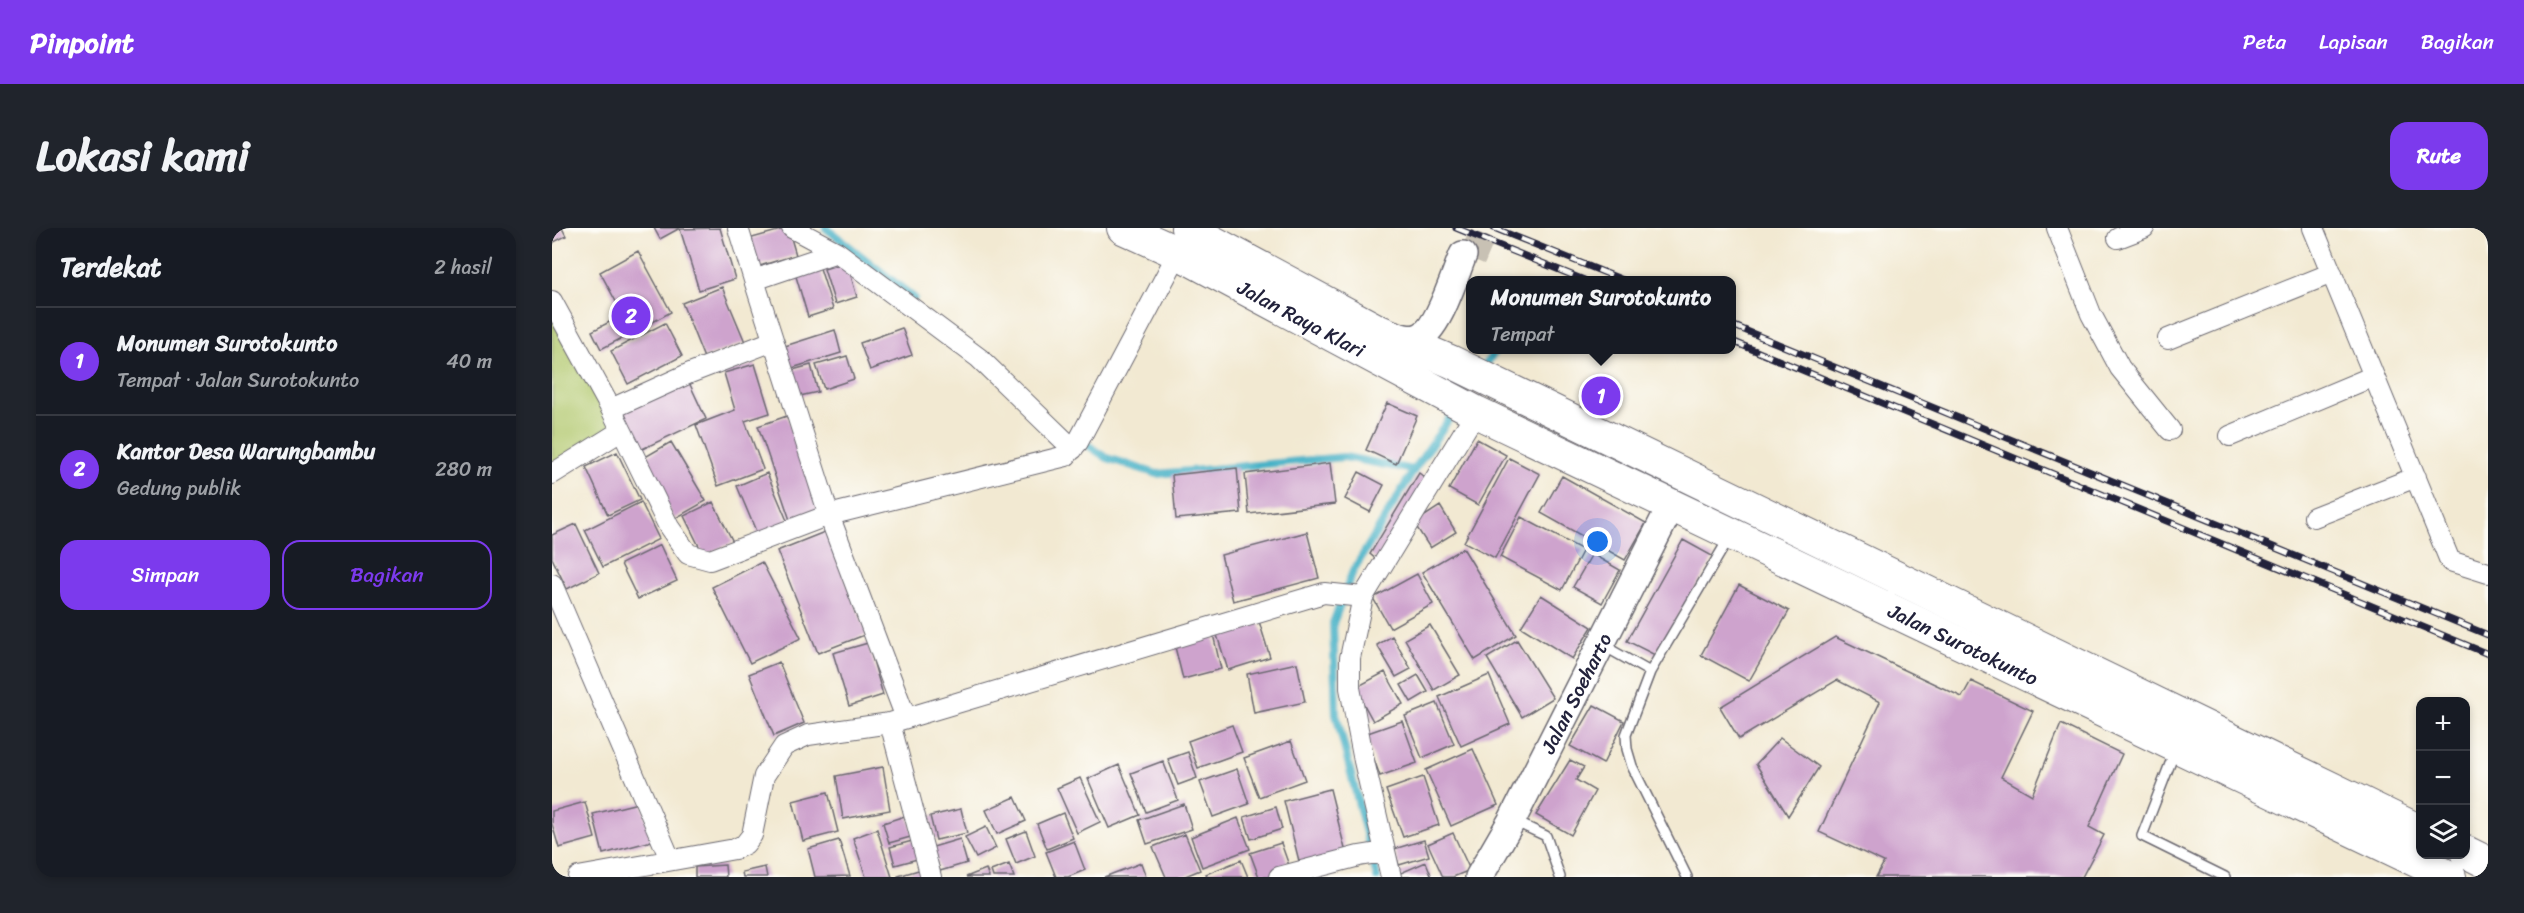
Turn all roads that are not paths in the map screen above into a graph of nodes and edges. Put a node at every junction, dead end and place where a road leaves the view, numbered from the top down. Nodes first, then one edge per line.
1 (738, 228) edge
2 (792, 228) edge
3 (1123, 228) edge
4 (2057, 228) edge
5 (2144, 228) edge
6 (2313, 228) edge
7 (2118, 238) dead end
8 (1182, 241) edge
9 (837, 252) junction
10 (2332, 273) junction
11 (754, 280) junction
12 (552, 301) edge
13 (1379, 331) junction
14 (2168, 339) dead end
15 (773, 341) junction
16 (1452, 362) junction
17 (2374, 376) junction
18 (1483, 379) joint
19 (1462, 405) junction
20 (611, 409) junction
21 (2170, 430) dead end
22 (621, 431) junction
23 (2230, 436) dead end
24 (1077, 443) junction
25 (552, 474) edge
26 (2416, 477) junction
27 (1671, 506) junction
28 (829, 515) junction
29 (2314, 517) dead end
30 (1731, 534) junction
31 (2488, 573) edge
32 (552, 584) edge
33 (1358, 596) junction
34 (558, 610) edge
35 (1602, 644) junction
36 (1650, 672) junction
37 (898, 721) junction
38 (2176, 747) junction
39 (1512, 820) junction
40 (2416, 829) edge
41 (1373, 854) junction
42 (2470, 854) edge
43 (670, 859) junction
44 (2418, 862) edge
45 (2488, 863) edge
46 (578, 877) edge
47 (932, 877) edge
48 (1279, 877) edge
49 (1391, 877) edge
50 (1479, 877) edge
51 (1560, 877) edge
52 (1687, 877) edge
53 (2225, 877) edge
54 (2450, 877) edge

1 - 11 street
2 - 9 street
3 - 8 main road, Jalan Raya Klari
4 - 21 street
5 - 7 street
6 - 10 street
8 - 13 main road, Jalan Raya Klari
8 - 19 main road, Jalan Raya Klari
8 - 24 street
9 - 11 street
9 - 24 street
10 - 14 street
10 - 17 street
11 - 15 street
12 - 20 street
13 - 16 main road, Jalan Raya Klari
13 - 16 street
15 - 20 street
15 - 28 street
16 - 18 main road, Jalan Raya Klari
17 - 23 street
17 - 26 street
18 - 40 main road, Jalan Surotokunto
19 - 27 main road, Jalan Surotokunto
19 - 33 street
20 - 22 street
22 - 25 street
22 - 28 street
24 - 28 street
26 - 29 street
26 - 31 street
27 - 30 main road, Jalan Surotokunto
27 - 35 street, Jalan Soeharto
28 - 37 street
30 - 36 lane
30 - 38 main road, Jalan Surotokunto
32 - 34 street
33 - 37 street
33 - 41 street
34 - 43 street
35 - 36 lane
35 - 39 street, Jalan Soeharto
36 - 52 lane
37 - 43 street
37 - 47 street
38 - 44 main road, Jalan Surotokunto
38 - 53 lane
39 - 50 street, Jalan Soeharto
39 - 51 lane
41 - 48 street
41 - 49 street
42 - 45 main road
43 - 46 street
44 - 54 main road, Jalan Surotokunto

